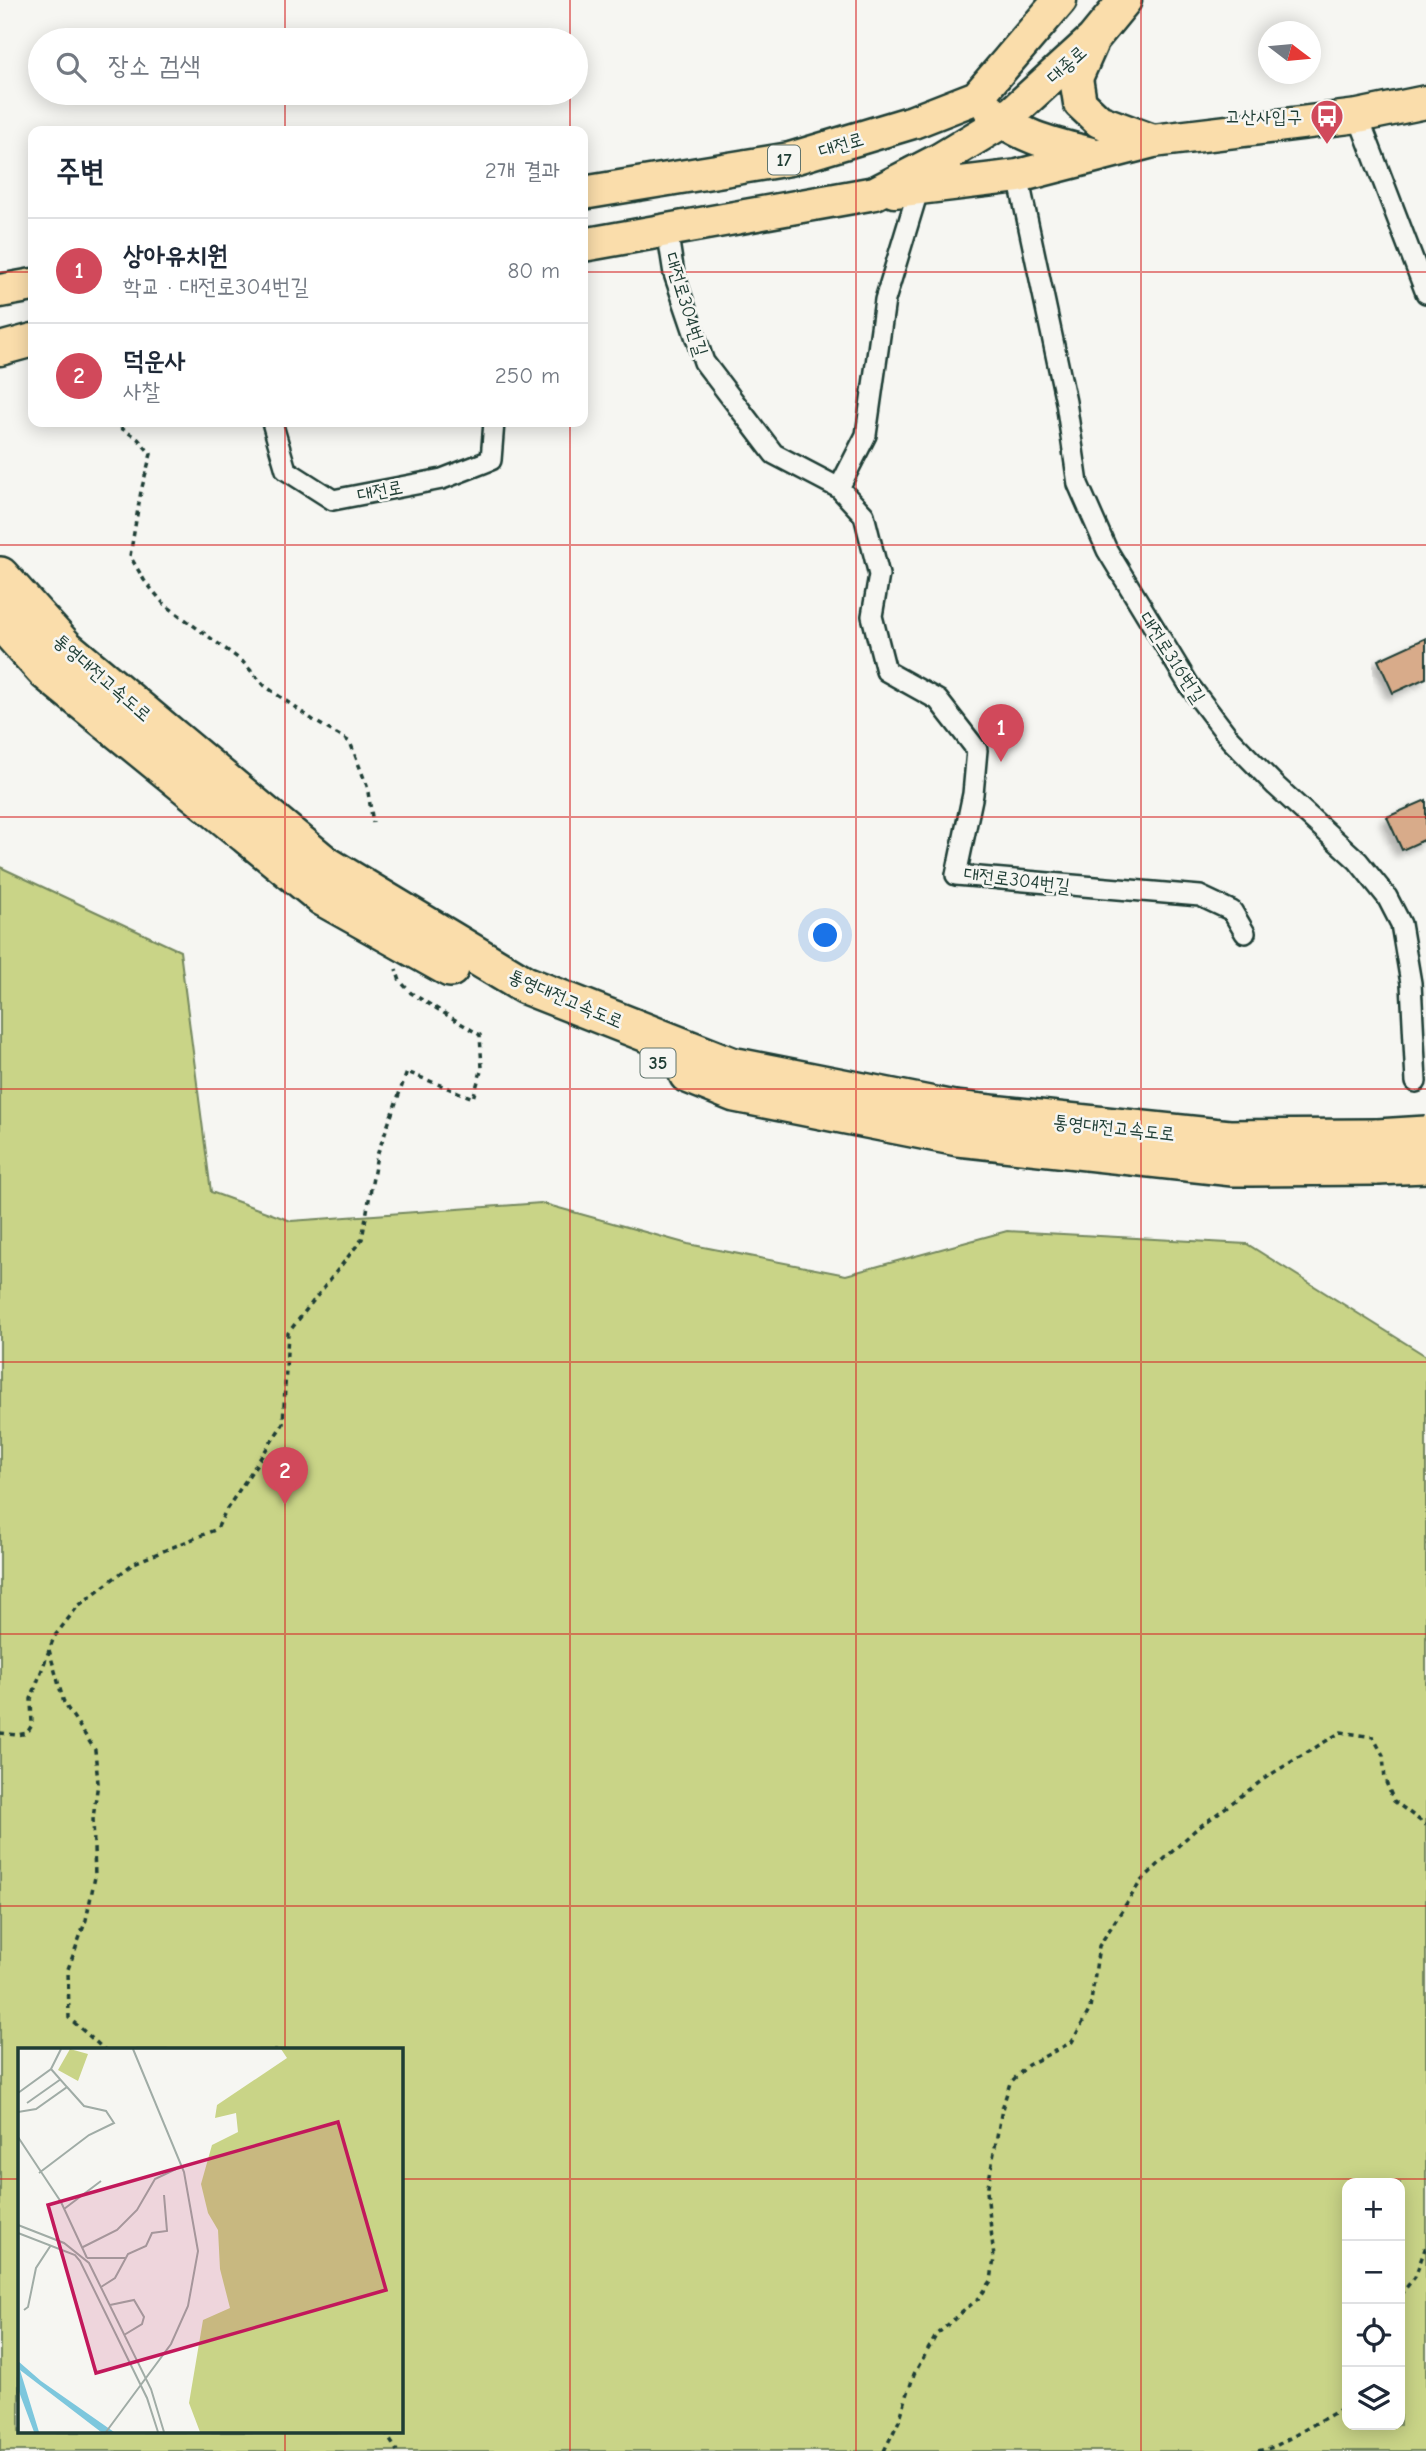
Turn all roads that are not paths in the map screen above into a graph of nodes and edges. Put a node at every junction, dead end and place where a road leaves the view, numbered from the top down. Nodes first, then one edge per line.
1 (1060, 0) edge
2 (1125, 0) edge
3 (1093, 39) junction
4 (977, 97) junction
5 (1426, 102) edge
6 (1358, 116) junction
7 (1002, 122) junction
8 (1153, 141) junction
9 (1098, 155) junction
10 (1018, 176) junction
11 (919, 188) junction
12 (588, 192) edge
13 (876, 193) junction
14 (667, 229) junction
15 (588, 244) edge
16 (28, 286) edge
17 (0, 291) edge
18 (1426, 293) edge
19 (28, 341) edge
20 (0, 349) edge
21 (273, 427) edge
22 (494, 427) edge
23 (839, 488) junction
24 (0, 576) edge
25 (0, 620) edge
26 (56, 660) junction
27 (1245, 933) dead end
28 (1416, 1082) dead end
29 (1426, 1135) edge
30 (1378, 1152) junction
31 (1426, 1164) edge

1 - 4 main road, 17
2 - 3 main road, 대종로
3 - 7 main road, 대종로
3 - 8 main road
4 - 7 main road
4 - 12 main road, 대전로 / 17
5 - 6 main road
6 - 8 main road
6 - 18 street
7 - 9 main road
7 - 13 main road
8 - 9 main road
9 - 10 main road
10 - 11 main road
10 - 28 street, 대전로316번길
11 - 13 main road
11 - 23 street
13 - 14 main road
14 - 15 main road
14 - 23 street, 대전로304번길
16 - 17 main road
19 - 20 main road
21 - 22 street, 대전로
23 - 27 street, 대전로304번길
24 - 26 highway, 통영대전고속도로 / 35
25 - 26 highway, 통영대전고속도로 / 35
26 - 30 highway, 통영대전고속도로 / 35
29 - 30 highway, 통영대전고속도로 / 35, bridge
30 - 31 highway, 통영대전고속도로 / 35, bridge

